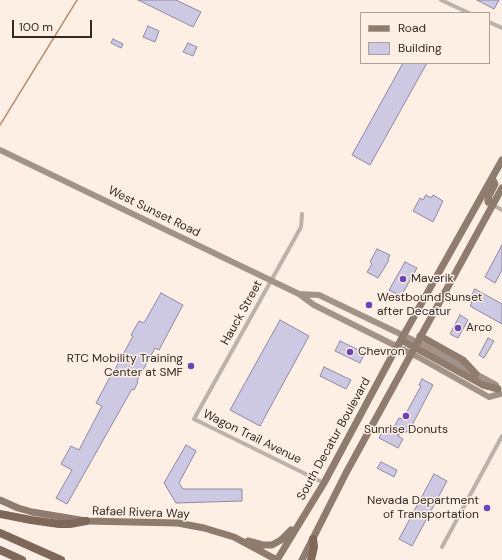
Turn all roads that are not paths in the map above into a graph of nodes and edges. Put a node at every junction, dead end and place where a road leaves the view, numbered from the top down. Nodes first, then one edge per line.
1 (441, 0) edge
2 (467, 12) edge
3 (490, 22) edge
4 (502, 28) edge
5 (0, 150) edge
6 (502, 160) edge
7 (492, 178) junction
8 (502, 188) edge
9 (493, 205) junction
10 (502, 210) edge
11 (302, 214) dead end
12 (272, 280) junction
13 (299, 294) junction
14 (402, 338) junction
15 (416, 345) junction
16 (397, 347) junction
17 (476, 374) joint
18 (500, 393) edge
19 (194, 419) joint
20 (502, 436) edge
21 (324, 483) junction
22 (0, 500) edge
23 (0, 514) edge
24 (86, 521) junction
25 (300, 522) junction
26 (0, 533) edge
27 (234, 537) junction
28 (313, 539) junction
29 (442, 547) dead end
30 (0, 550) edge
31 (22, 560) edge
32 (61, 560) edge
33 (277, 560) edge
34 (302, 560) edge
35 (311, 560) edge

1 - 2 street
3 - 4 street
5 - 12 main road, West Sunset Road
6 - 7 main road, South Decatur Boulevard
7 - 9 main road
7 - 14 main road, South Decatur Boulevard
8 - 9 main road
9 - 10 street
9 - 15 main road
11 - 12 street, Hauck Street
12 - 13 main road, West Sunset Road
12 - 19 street, Hauck Street
13 - 14 main road, West Sunset Road
13 - 16 main road, West Sunset Road
14 - 15 main road
14 - 16 main road, South Decatur Boulevard
15 - 16 main road, West Sunset Road
15 - 17 main road
15 - 18 main road
15 - 28 main road
16 - 21 main road, South Decatur Boulevard
17 - 18 main road
19 - 21 street, Wagon Trail Avenue
20 - 29 street
21 - 25 main road, South Decatur Boulevard
22 - 24 main road, Rafael Rivera Way
23 - 24 highway
24 - 27 main road, Rafael Rivera Way
25 - 27 main road
25 - 33 main road, South Decatur Boulevard
26 - 32 highway
27 - 33 main road, Rafael Rivera Way
28 - 34 main road
28 - 35 highway
30 - 31 highway

